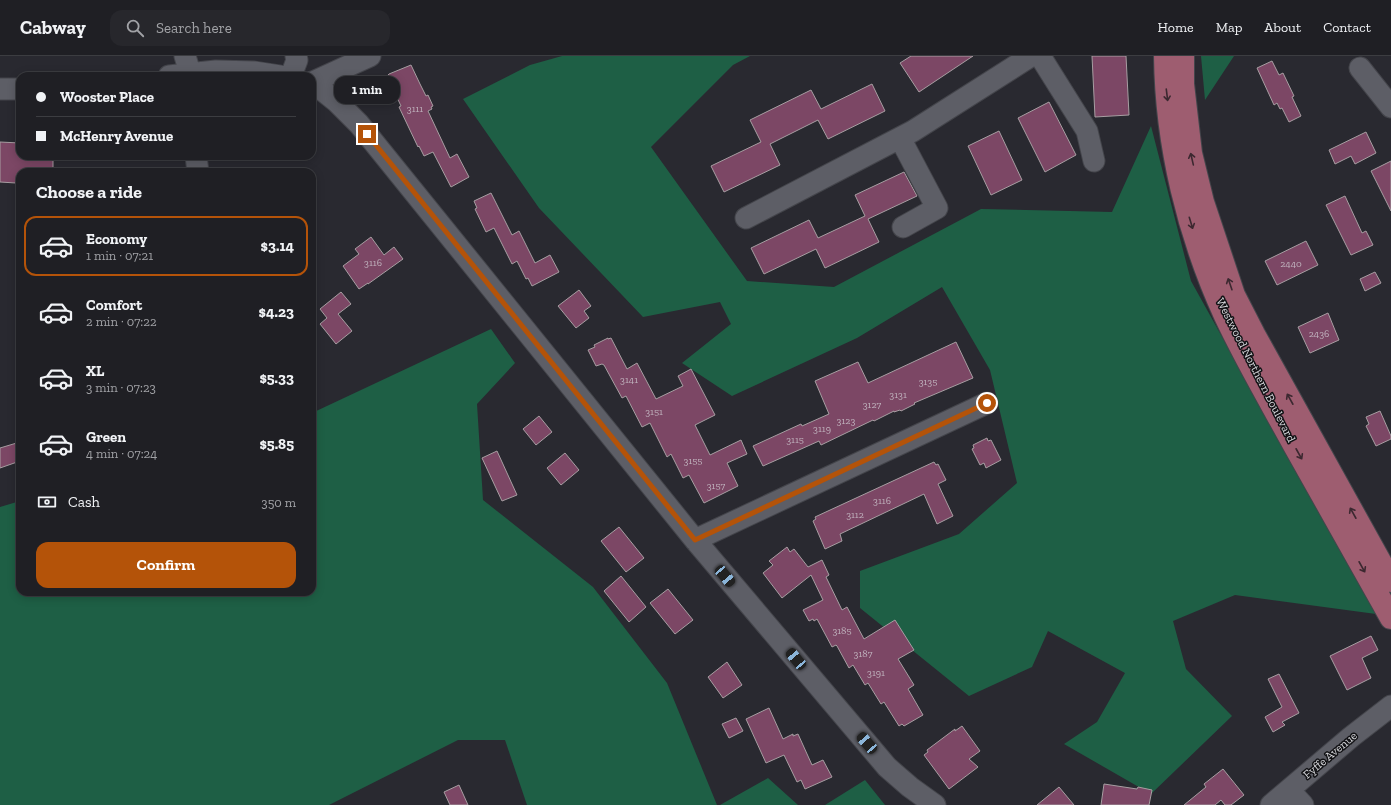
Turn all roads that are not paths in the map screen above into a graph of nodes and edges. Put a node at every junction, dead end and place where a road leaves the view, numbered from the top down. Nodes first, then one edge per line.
1 (296, 56) edge
2 (370, 56) edge
3 (1031, 56) edge
4 (1040, 56) edge
5 (1165, 56) edge
6 (1183, 56) edge
7 (1360, 68) dead end
8 (189, 69) edge
9 (254, 72) edge
10 (292, 72) edge
11 (316, 80) edge
12 (316, 85) edge
13 (0, 89) edge
14 (16, 89) edge
15 (1391, 107) edge
16 (900, 138) junction
17 (1094, 161) dead end
18 (746, 218) dead end
19 (903, 227) dead end
20 (987, 403) dead end
21 (695, 540) junction
22 (1391, 581) edge
23 (1391, 618) edge
24 (1391, 706) edge
25 (1289, 790) junction
26 (935, 805) edge
27 (1271, 805) edge
28 (1303, 805) edge

1 - 10 street
2 - 11 street
3 - 16 street
4 - 17 street
5 -> 23 main road, Westwood Northern Boulevard
22 -> 6 main road, Westwood Northern Boulevard
7 - 15 street
8 - 9 street
12 - 21 street
13 - 14 street
16 - 18 street
16 - 19 street
20 - 21 street
21 - 26 street
24 - 25 street, Fyffe Avenue
25 - 27 street, Fyffe Avenue
25 - 28 street

